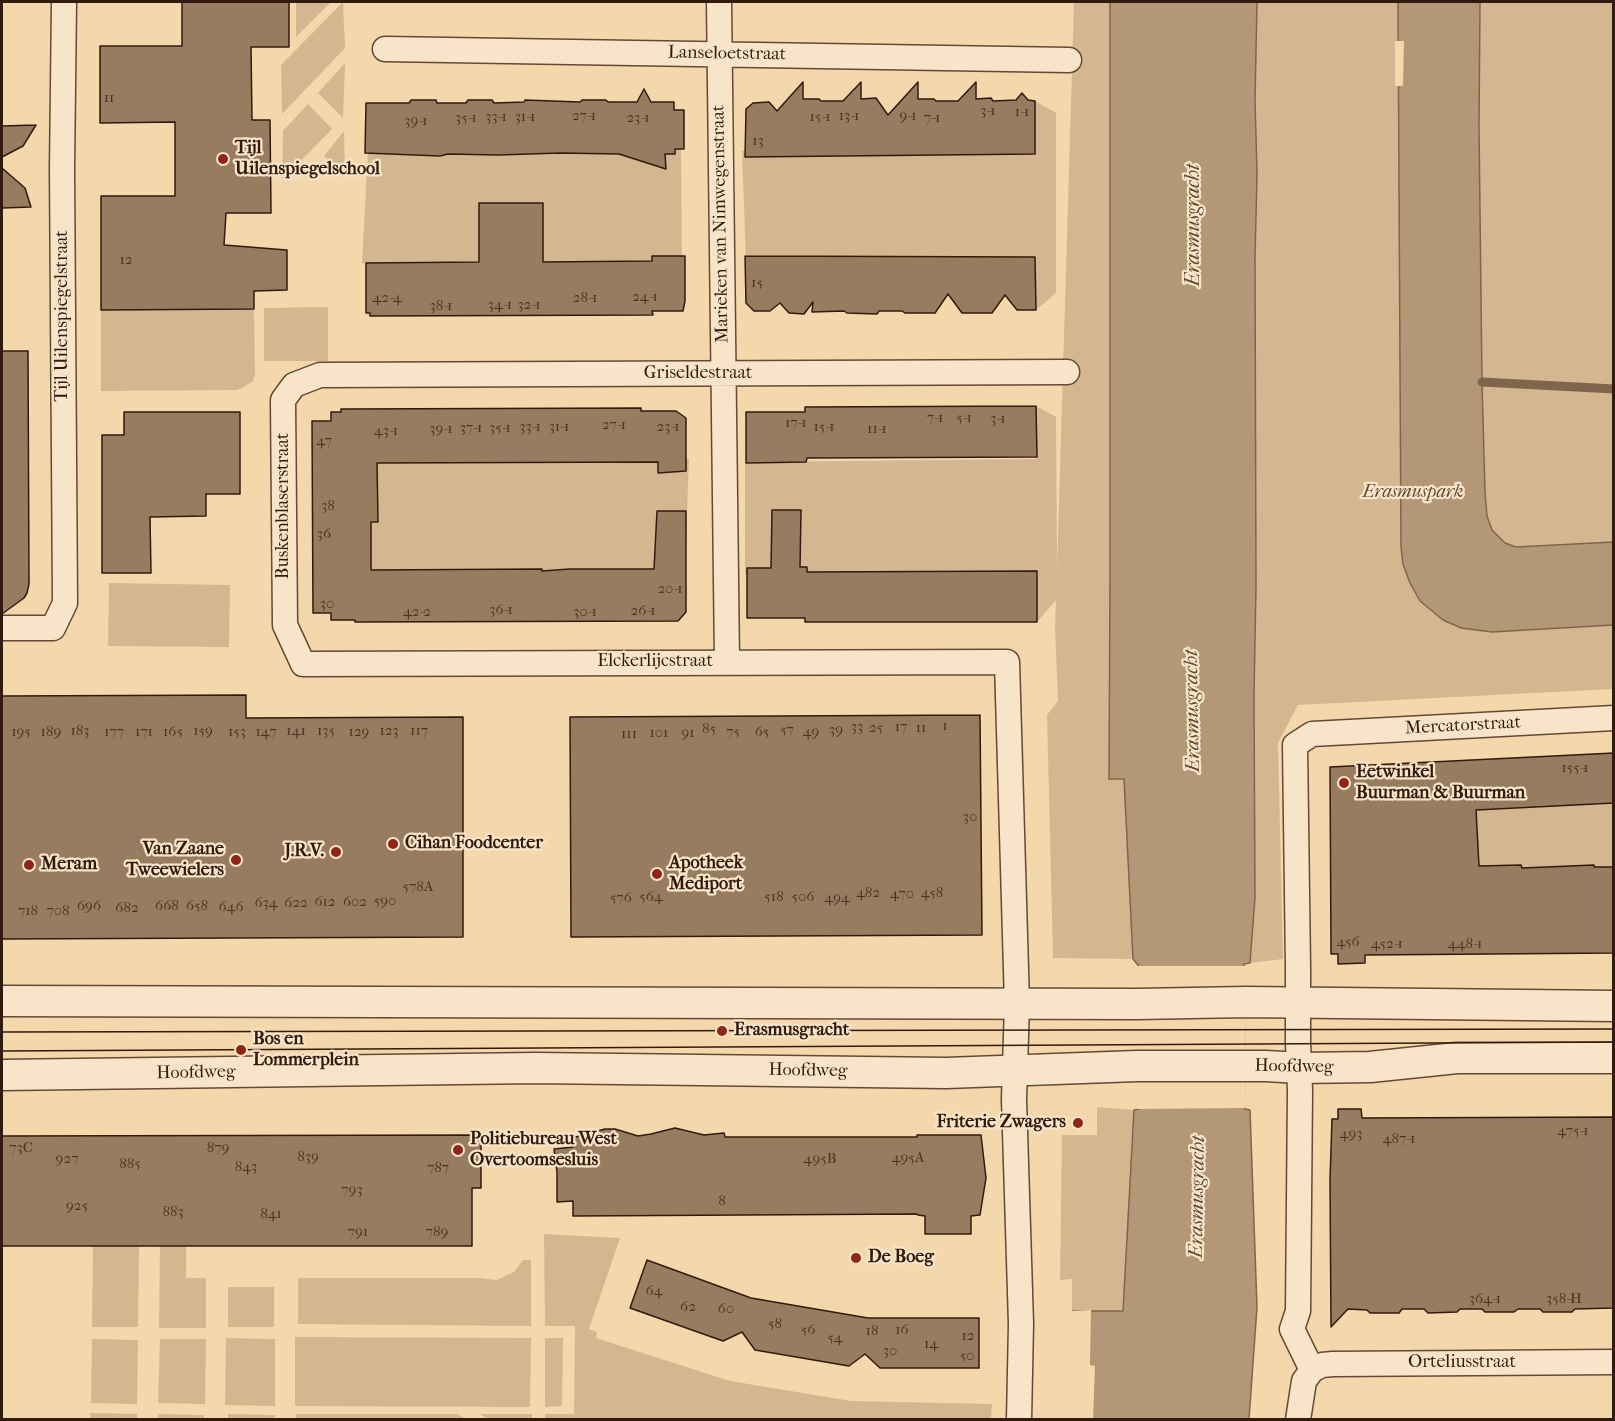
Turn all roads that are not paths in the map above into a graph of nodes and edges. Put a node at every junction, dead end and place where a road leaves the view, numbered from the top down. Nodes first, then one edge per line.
1 (64, 2) edge
2 (719, 2) edge
3 (385, 49) dead end
4 (719, 53) junction
5 (1069, 60) dead end
6 (1067, 372) dead end
7 (723, 374) junction
8 (330, 375) joint
9 (2, 628) edge
10 (727, 662) junction
11 (303, 664) joint
12 (1614, 718) edge
13 (1016, 992) junction
14 (2, 1001) edge
15 (1299, 1002) junction
16 (1614, 1006) edge
17 (1614, 1058) edge
18 (1300, 1068) junction
19 (1015, 1072) junction
20 (2, 1075) edge
21 (1614, 1362) edge
22 (1312, 1370) junction
23 (1019, 1419) edge
24 (1298, 1419) edge

1 - 9 street, Tijl Uilenspiegelstraat
2 - 4 street, Marieken van Nimwegenstraat
3 - 4 street, Lanseloetstraat
4 - 5 street, Lanseloetstraat
4 - 7 street, Marieken van Nimwegenstraat
6 - 7 street, Griseldestraat
7 - 8 street, Griseldestraat
7 - 10 street, Marieken van Nimwegenstraat
8 - 11 street, Buskenblaserstraat
10 - 11 street, Elckerlijcstraat
10 - 13 street, Elckerlijcstraat
12 - 15 street, Mercatorstraat
13 - 14 street
13 - 15 street
13 - 19 street
15 - 16 street
15 - 18 street
17 - 18 street, Hoofdweg
18 - 19 street, Hoofdweg
18 - 22 street
19 - 20 street, Hoofdweg
19 - 23 street
21 - 22 street, Orteliusstraat
22 - 24 street

